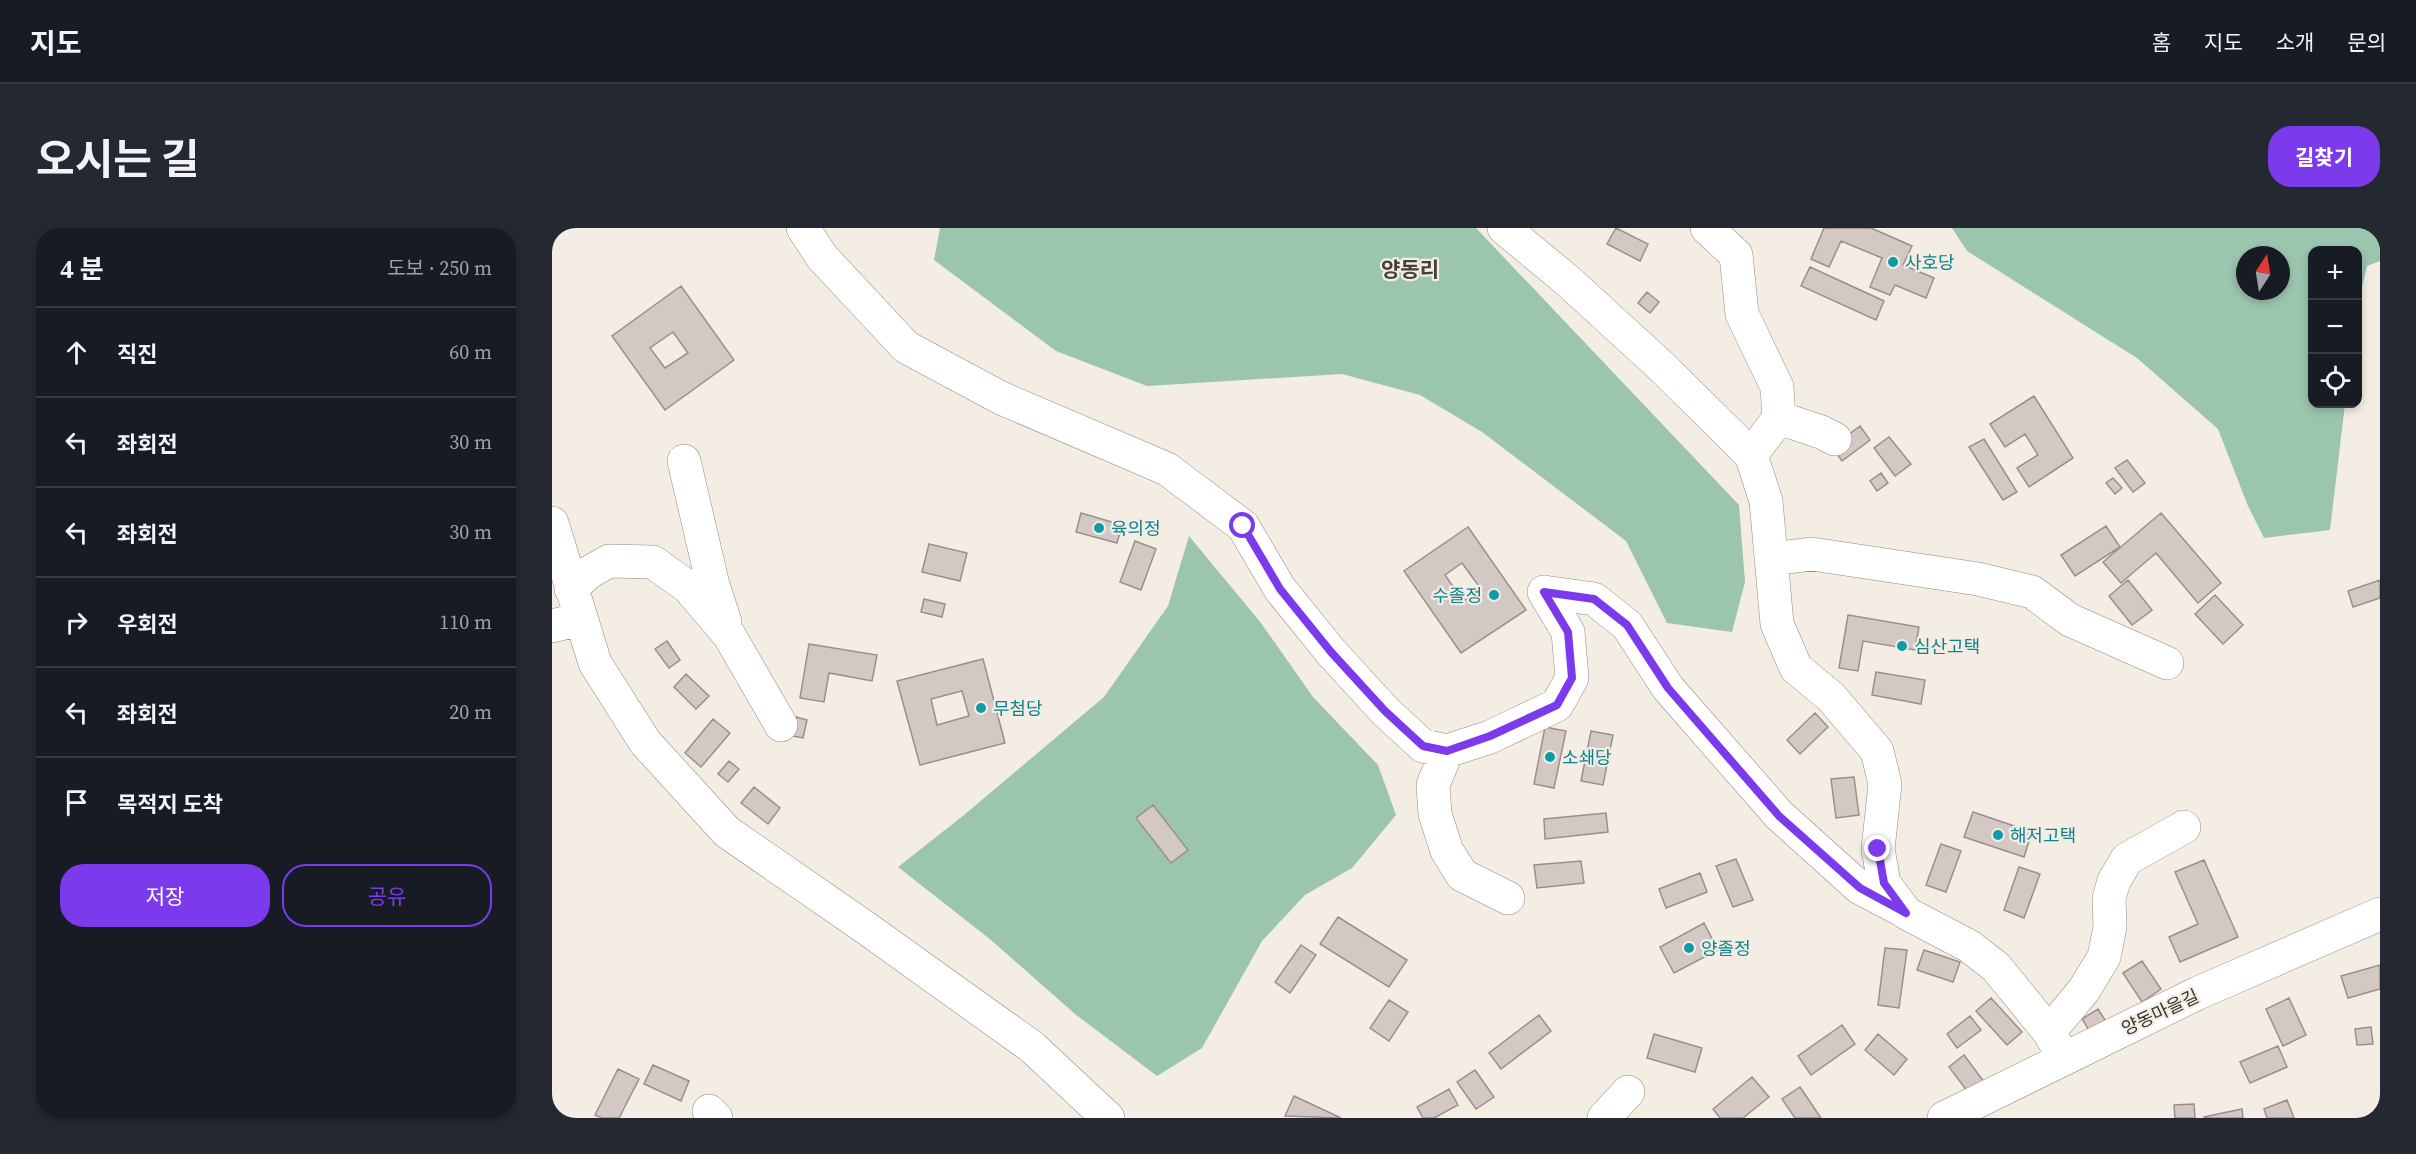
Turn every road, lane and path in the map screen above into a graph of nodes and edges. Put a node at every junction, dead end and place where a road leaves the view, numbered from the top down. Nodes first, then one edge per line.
1 (803, 228) edge
2 (1504, 228) edge
3 (1707, 228) edge
4 (1779, 418) junction
5 (1835, 439) dead end
6 (1751, 455) junction
7 (684, 461) dead end
8 (552, 523) edge
9 (1772, 559) junction
10 (568, 612) edge
11 (729, 635) junction
12 (2166, 663) dead end
13 (781, 725) dead end
14 (1447, 751) junction
15 (2184, 827) dead end
16 (1508, 898) dead end
17 (1906, 913) junction
18 (2380, 914) edge
19 (2057, 1045) junction
20 (1628, 1092) dead end
21 (1108, 1118) edge
22 (1604, 1118) edge
23 (1944, 1118) edge

1 - 14 lane
2 - 6 lane
3 - 4 lane
4 - 5 lane
4 - 6 lane
6 - 9 lane
7 - 11 lane
8 - 10 lane
9 - 12 lane
9 - 17 lane
10 - 11 lane
10 - 21 lane
11 - 13 lane
14 - 16 lane
14 - 17 lane
15 - 19 lane
17 - 19 lane
18 - 19 lane, 양동마을길
19 - 23 lane, 양동마을길
20 - 22 lane

